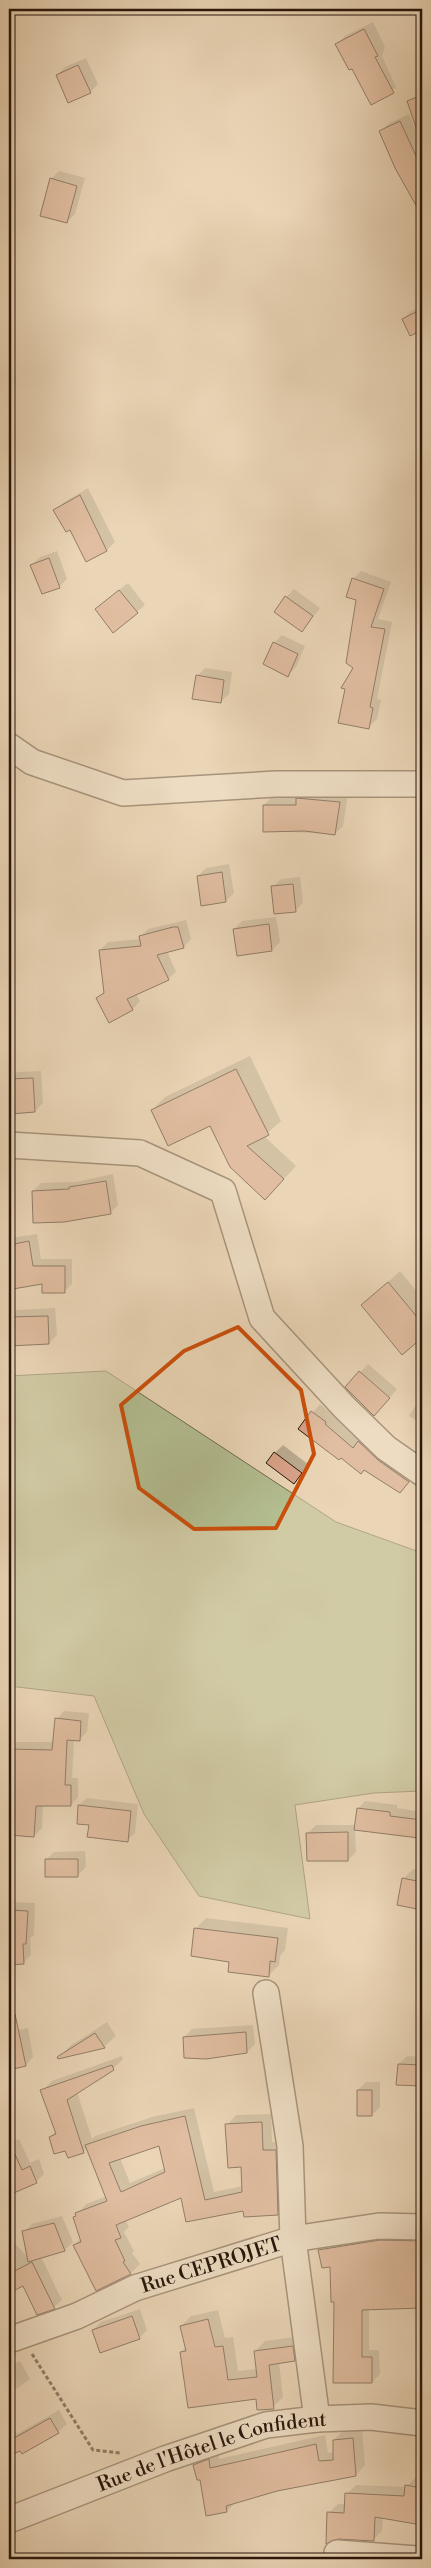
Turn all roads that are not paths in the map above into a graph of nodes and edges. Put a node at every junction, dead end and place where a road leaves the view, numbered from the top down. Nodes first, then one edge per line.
1 (9, 746) edge
2 (422, 784) edge
3 (9, 1145) edge
4 (422, 1473) edge
5 (266, 1993) dead end
6 (422, 2227) edge
7 (294, 2239) junction
8 (15, 2339) edge
9 (317, 2419) junction
10 (422, 2423) edge
11 (9, 2520) edge
12 (337, 2553) dead end
13 (417, 2559) edge

1 - 2 street
3 - 4 street
5 - 7 street
6 - 7 street, Rue CEPROJET
7 - 8 street, Rue CEPROJET
7 - 9 street
9 - 10 street, Rue de l'Hôtel le Confident
9 - 11 street, Rue de l'Hôtel le Confident
12 - 13 street

